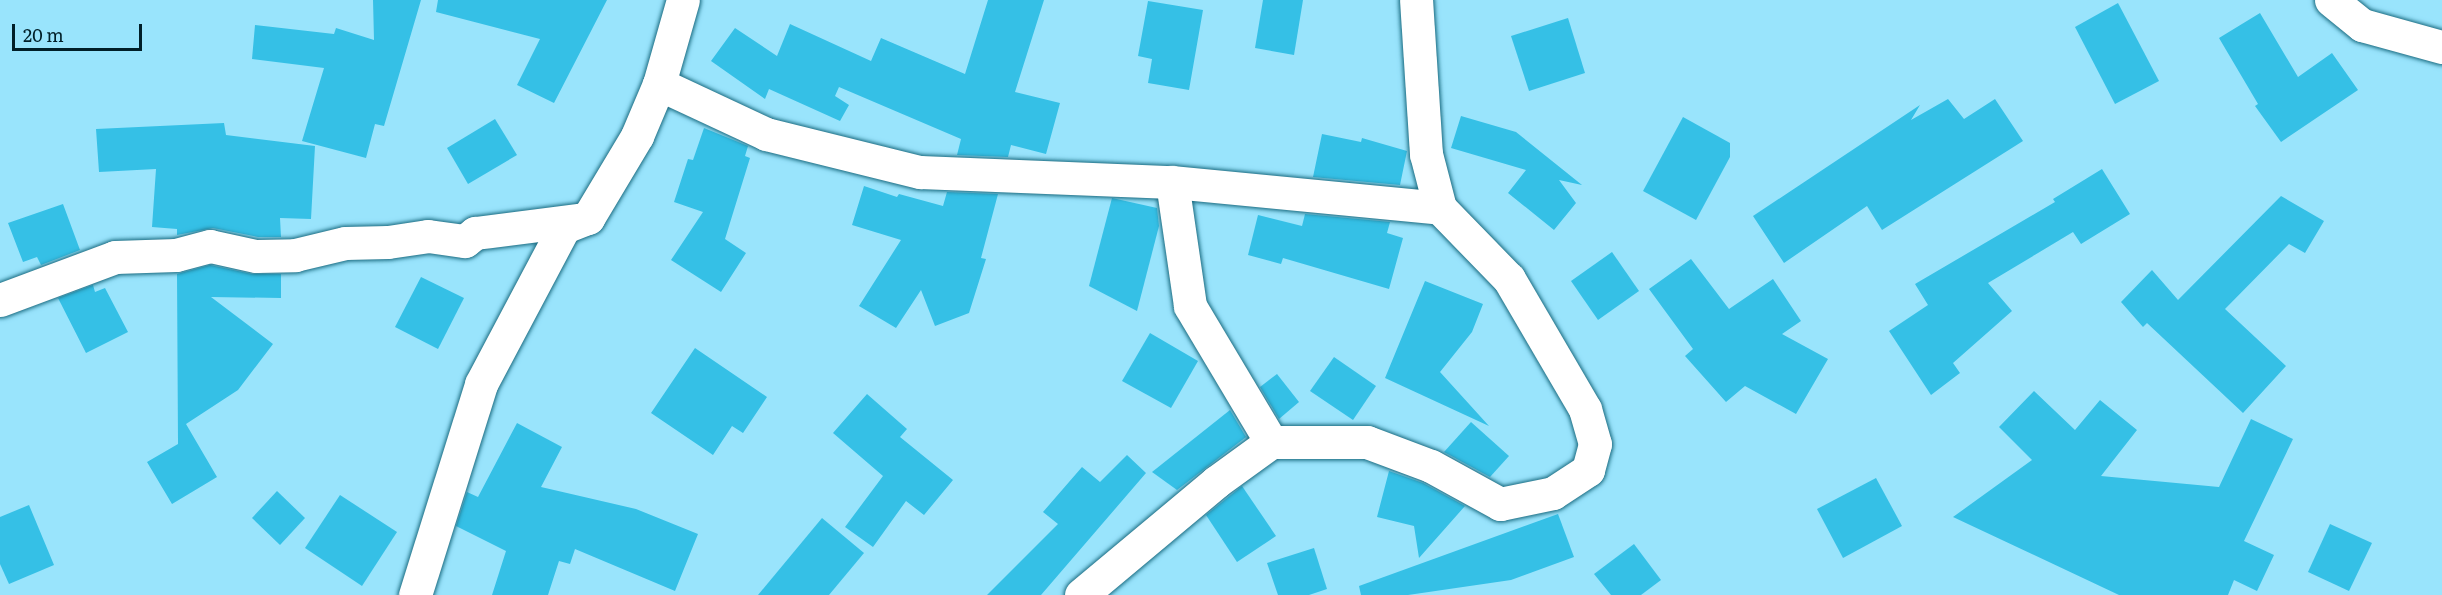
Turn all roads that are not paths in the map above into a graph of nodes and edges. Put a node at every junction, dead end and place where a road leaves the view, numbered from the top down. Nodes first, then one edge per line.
1 (683, 0) edge
2 (1416, 0) edge
3 (2331, 0) edge
4 (2442, 47) edge
5 (659, 84) junction
6 (1172, 182) junction
7 (1440, 208) junction
8 (588, 218) junction
9 (0, 300) edge
10 (1271, 442) junction
11 (415, 595) edge
12 (1081, 595) edge

1 - 5 street
2 - 7 street
3 - 4 street
5 - 6 street
5 - 8 street
6 - 7 street
6 - 10 street
7 - 10 street
8 - 9 street
8 - 11 street
10 - 12 street

